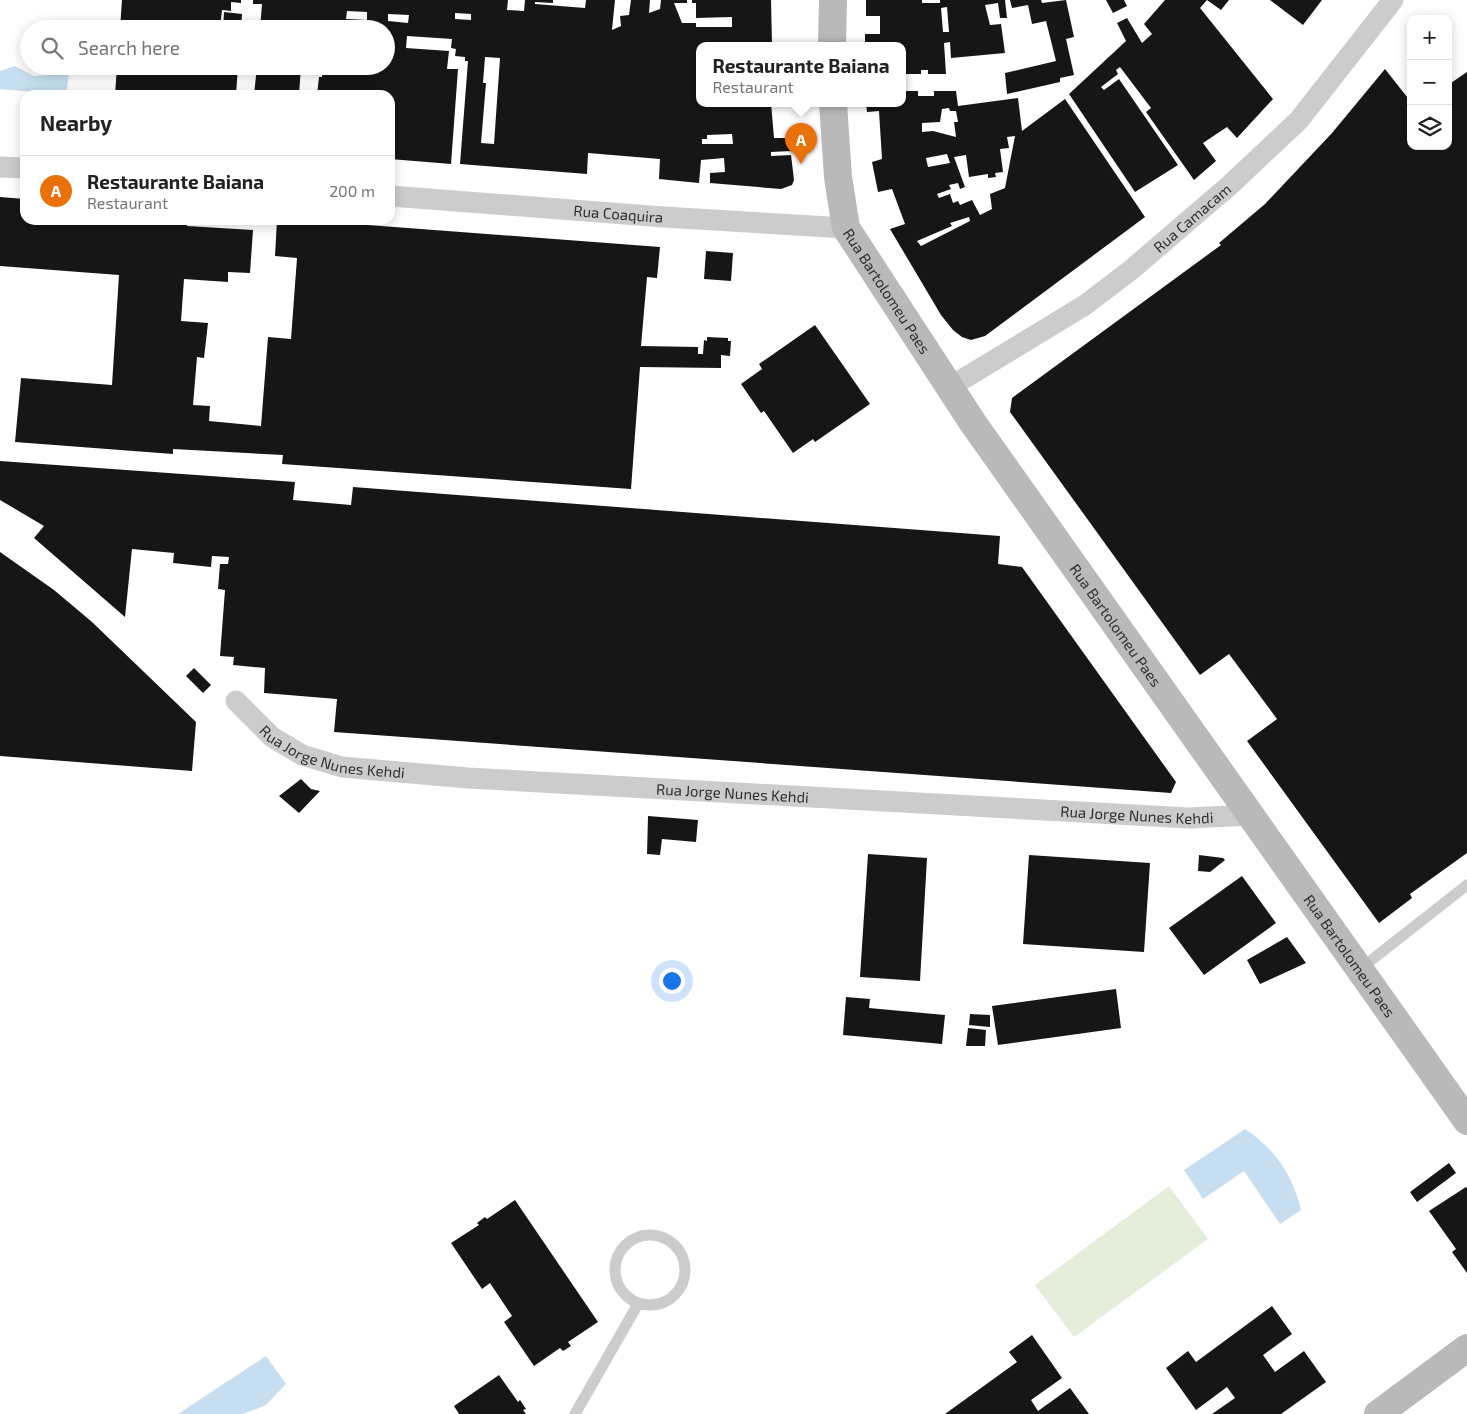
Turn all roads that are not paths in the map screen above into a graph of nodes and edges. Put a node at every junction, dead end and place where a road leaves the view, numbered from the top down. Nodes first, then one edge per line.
1 (833, 0) edge
2 (1393, 0) edge
3 (832, 42) edge
4 (833, 107) edge
5 (0, 166) edge
6 (20, 168) edge
7 (395, 196) edge
8 (846, 228) junction
9 (950, 387) junction
10 (236, 701) dead end
11 (1251, 815) junction
12 (1467, 885) edge
13 (1360, 969) junction
14 (1467, 1121) edge
15 (638, 1304) junction
16 (1467, 1348) edge
17 (575, 1414) edge
18 (1378, 1414) edge

1 - 3 street
2 - 9 street, Rua Camacam
4 - 8 street, Rua Bartolomeu Paes
5 - 6 street
7 - 8 street, Rua Coaquira
8 - 9 street, Rua Bartolomeu Paes
9 - 11 street, Rua Bartolomeu Paes
10 - 11 street, Rua Jorge Nunes Kehdi
11 - 13 street, Rua Bartolomeu Paes
12 - 13 lane
13 - 14 street, Rua Bartolomeu Paes
15 - 15 lane
15 - 17 lane
16 - 18 street

